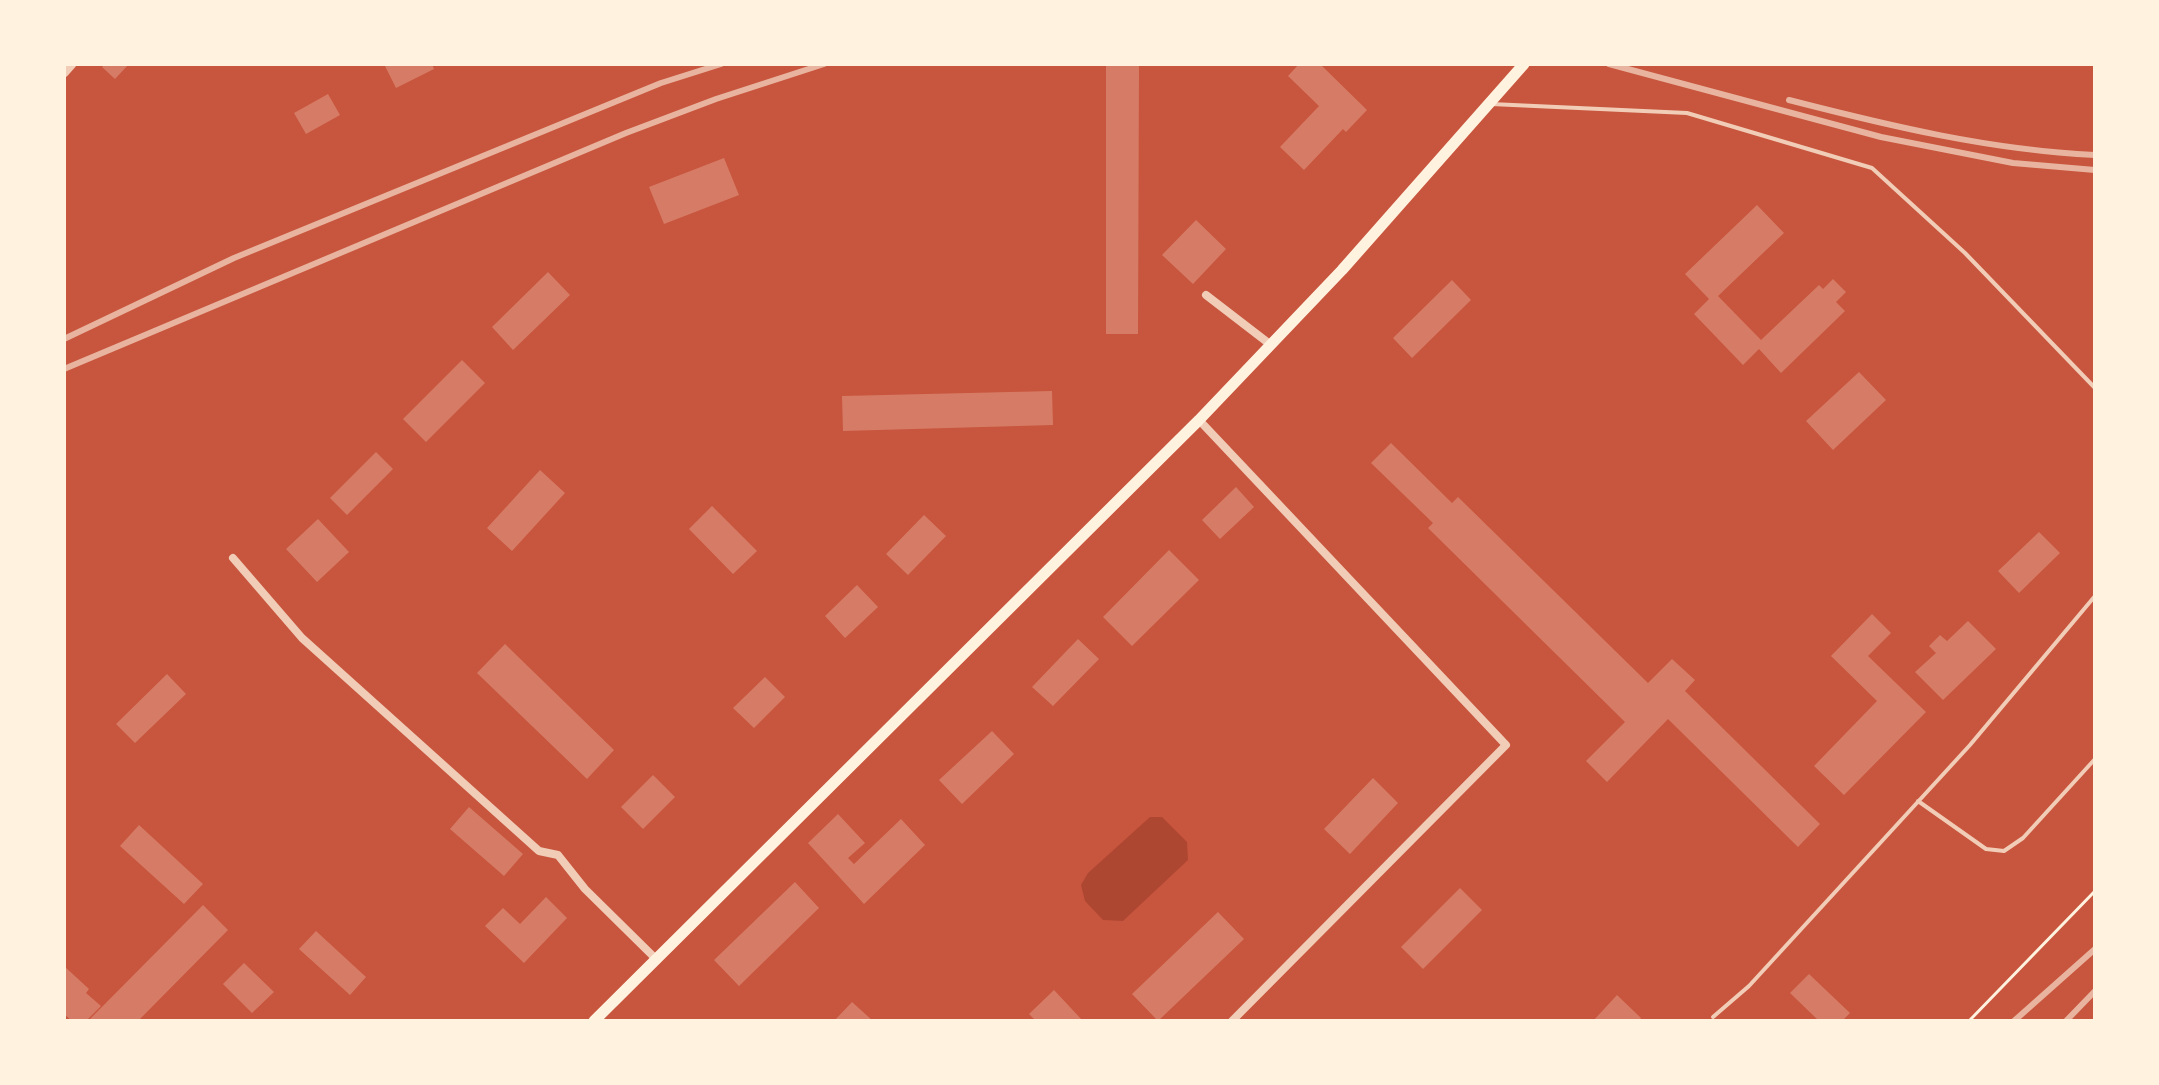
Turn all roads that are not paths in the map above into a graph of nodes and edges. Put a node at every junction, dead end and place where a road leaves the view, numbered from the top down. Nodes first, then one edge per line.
1 (72, 64) edge
2 (1524, 64) edge
3 (64, 73) edge
4 (1489, 104) junction
5 (1206, 295) dead end
6 (1271, 345) junction
7 (2095, 388) edge
8 (1199, 420) junction
9 (233, 558) dead end
10 (2095, 596) edge
11 (2095, 759) edge
12 (1918, 801) junction
13 (657, 960) junction
14 (1713, 1017) dead end
15 (594, 1021) edge
16 (1232, 1021) edge

1 - 3 street
2 - 4 main road
4 - 6 main road
4 - 7 lane
5 - 6 street
6 - 8 main road
8 - 13 main road
8 - 16 street
9 - 13 street
10 - 12 lane
11 - 12 lane
12 - 14 lane
13 - 15 main road

